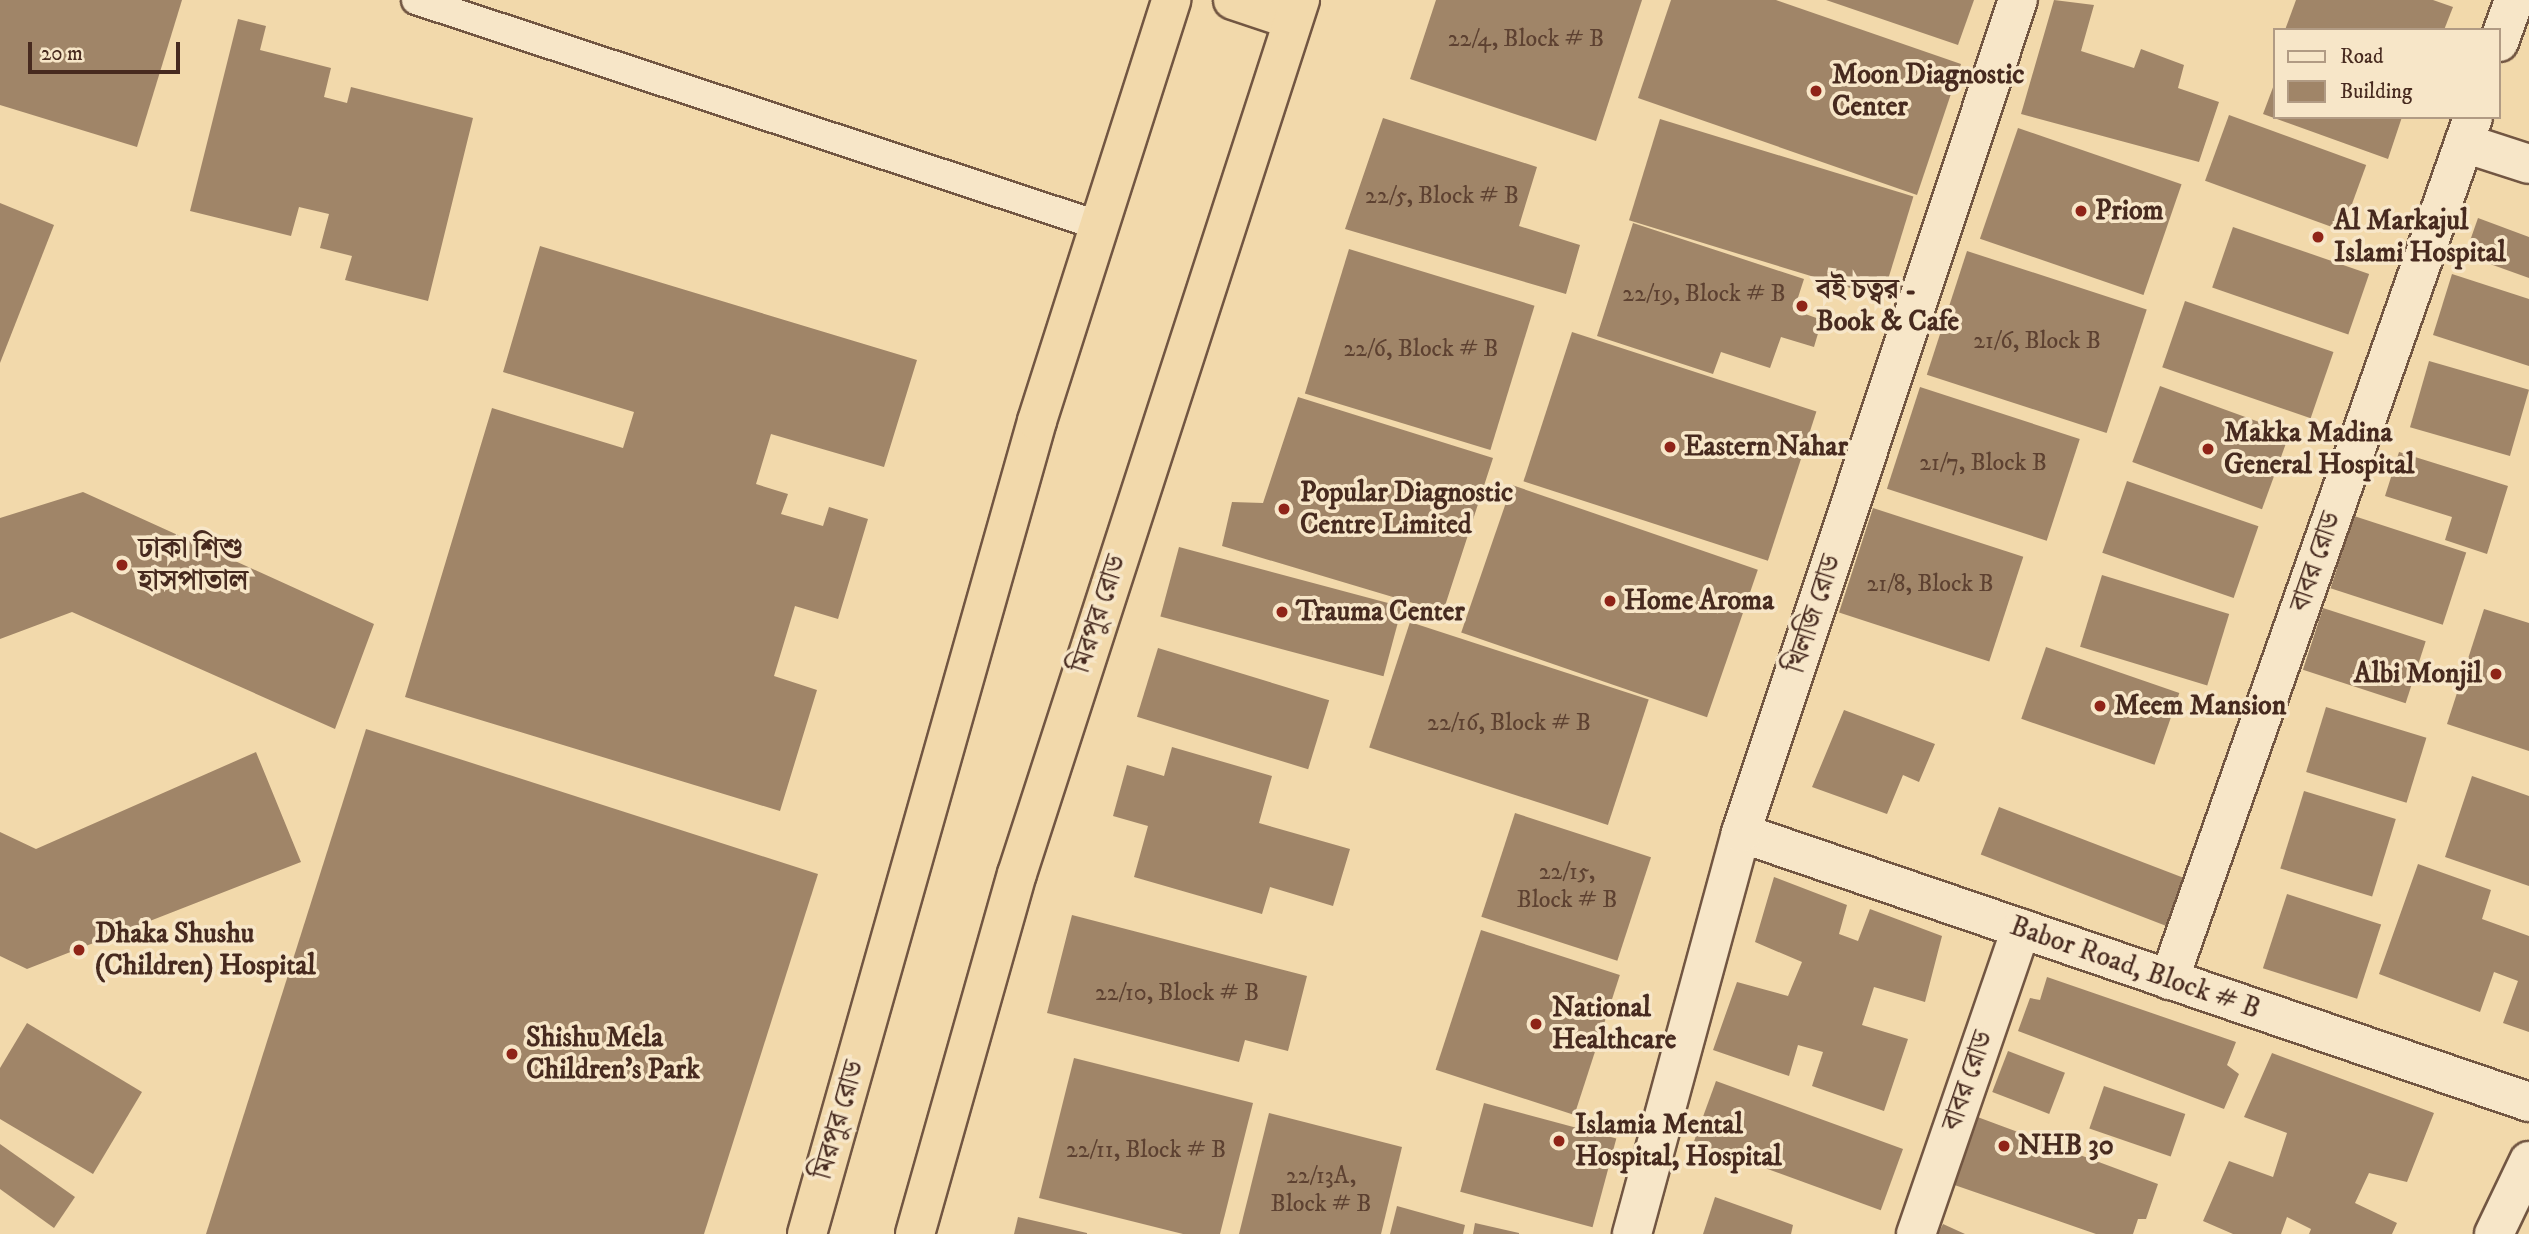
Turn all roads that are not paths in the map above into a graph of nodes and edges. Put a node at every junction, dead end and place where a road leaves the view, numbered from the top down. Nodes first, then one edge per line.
1 (416, 0) edge
2 (1171, 0) edge
3 (1233, 0) edge
4 (2018, 0) edge
5 (2514, 0) edge
6 (1297, 10) edge
7 (2501, 36) edge
8 (2468, 130) edge
9 (2529, 164) edge
10 (1097, 225) junction
11 (1741, 833) junction
12 (2021, 929) junction
13 (2169, 980) junction
14 (2529, 1102) edge
15 (2529, 1161) edge
16 (807, 1234) edge
17 (915, 1234) edge
18 (1632, 1234) edge
19 (1916, 1234) edge
20 (2494, 1234) edge

1 - 10 lane
2 - 10 highway, মিরপুর রোড
3 - 6 highway
4 - 11 street, খিলজি রোড
5 - 7 street
6 - 17 highway, মিরপুর রোড
8 - 9 street, বাবর রোড
8 - 13 street, বাবর রোড
10 - 16 highway, মিরপুর রোড
11 - 12 street, Babor Road, Block # B
11 - 18 street, খিলজি রোড
12 - 13 street, Babor Road, Block # B
12 - 19 street, বাবর রোড
13 - 14 street, Babor Road, Block # B
15 - 20 street

